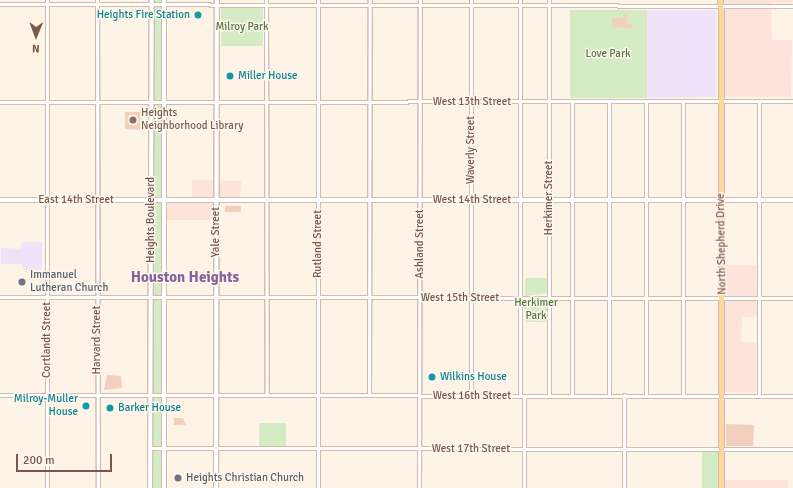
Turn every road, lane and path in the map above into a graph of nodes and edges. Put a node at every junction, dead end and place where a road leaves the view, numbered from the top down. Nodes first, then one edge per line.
1 (370, 0) edge
2 (420, 0) edge
3 (471, 0) edge
4 (520, 0) edge
5 (549, 0) edge
6 (588, 0) edge
7 (632, 0) edge
8 (676, 0) edge
9 (47, 2) edge
10 (97, 2) edge
11 (152, 2) edge
12 (164, 2) edge
13 (217, 2) edge
14 (266, 2) edge
15 (318, 2) edge
16 (721, 3) edge
17 (0, 4) edge
18 (370, 4) junction
19 (471, 4) junction
20 (420, 5) junction
21 (520, 5) junction
22 (549, 5) junction
23 (588, 5) junction
24 (632, 5) junction
25 (676, 5) junction
26 (793, 6) edge
27 (721, 101) junction
28 (759, 101) junction
29 (0, 102) edge
30 (47, 102) junction
31 (98, 102) junction
32 (150, 102) junction
33 (164, 102) junction
34 (217, 102) junction
35 (267, 102) junction
36 (318, 102) junction
37 (370, 102) junction
38 (471, 102) junction
39 (521, 102) junction
40 (549, 102) junction
41 (572, 102) junction
42 (609, 102) junction
43 (646, 102) junction
44 (683, 102) junction
45 (793, 102) edge
46 (420, 103) junction
47 (0, 200) edge
48 (47, 200) junction
49 (98, 200) junction
50 (151, 200) junction
51 (163, 200) junction
52 (217, 200) junction
53 (318, 200) junction
54 (370, 200) junction
55 (420, 200) junction
56 (471, 200) junction
57 (520, 200) junction
58 (549, 200) junction
59 (573, 200) junction
60 (610, 200) junction
61 (647, 200) junction
62 (683, 200) junction
63 (721, 200) junction
64 (759, 200) junction
65 (793, 200) edge
66 (267, 201) junction
67 (0, 297) edge
68 (216, 297) junction
69 (46, 298) junction
70 (97, 298) junction
71 (151, 298) junction
72 (163, 298) junction
73 (267, 298) junction
74 (318, 298) junction
75 (369, 298) junction
76 (420, 298) junction
77 (471, 298) junction
78 (520, 298) junction
79 (549, 298) junction
80 (573, 298) junction
81 (610, 298) junction
82 (647, 298) junction
83 (684, 298) junction
84 (722, 298) junction
85 (760, 298) junction
86 (793, 298) edge
87 (0, 395) edge
88 (47, 395) junction
89 (98, 395) junction
90 (150, 395) junction
91 (163, 395) junction
92 (216, 395) junction
93 (267, 395) junction
94 (318, 395) junction
95 (369, 395) junction
96 (624, 395) junction
97 (646, 395) junction
98 (682, 395) junction
99 (722, 395) junction
100 (759, 395) junction
101 (420, 396) junction
102 (471, 396) junction
103 (522, 396) junction
104 (549, 396) junction
105 (572, 396) junction
106 (609, 396) junction
107 (793, 396) edge
108 (150, 448) junction
109 (164, 448) junction
110 (216, 449) junction
111 (318, 449) junction
112 (420, 449) junction
113 (624, 449) junction
114 (722, 449) junction
115 (793, 449) edge
116 (524, 450) junction
117 (47, 488) edge
118 (98, 488) edge
119 (150, 488) edge
120 (164, 488) edge
121 (216, 488) edge
122 (318, 488) edge
123 (419, 488) edge
124 (524, 488) edge
125 (624, 488) edge
126 (722, 488) edge

1 - 18 street
2 - 20 street, Ashland Street
3 - 19 street, Waverly Street
4 - 21 street
5 - 22 street, Herkimer Street
6 - 23 street
7 - 24 street
8 - 25 street
9 - 10 street
9 - 17 street
9 - 30 street, Cortlandt Street
10 - 11 street
10 - 31 street, Harvard Street
11 - 12 street
11 - 32 main road, Heights Boulevard
12 - 13 street
12 - 33 main road, Heights Boulevard
13 - 14 street
13 - 34 main road, Yale Street
14 - 15 street
14 - 35 street
15 - 18 street
15 - 36 street, Rutland Street
16 - 25 street
16 - 26 street
16 - 27 main road, North Shepherd Drive
18 - 20 street
18 - 37 street
19 - 20 street
19 - 21 street
19 - 38 street, Waverly Street
20 - 46 street, Ashland Street
21 - 22 street
21 - 39 street
22 - 23 street
22 - 40 street, Herkimer Street
23 - 24 street
24 - 25 street
27 - 28 street, West 13th Street
27 - 44 street, West 13th Street
27 - 63 main road, North Shepherd Drive
28 - 45 street, West 13th Street
28 - 64 street
29 - 30 street, West 13th Street
30 - 31 street, West 13th Street
30 - 48 street, Cortlandt Street
31 - 32 street, West 13th Street
31 - 49 street, Harvard Street
32 - 33 street, West 13th Street
32 - 50 main road, Heights Boulevard
33 - 34 street, West 13th Street
33 - 51 main road, Heights Boulevard
34 - 35 street, West 13th Street
34 - 52 main road, Yale Street
35 - 36 street, West 13th Street
35 - 66 street
36 - 37 street, West 13th Street
36 - 53 street, Rutland Street
37 - 46 street, West 13th Street
37 - 54 street
38 - 39 street, West 13th Street
38 - 46 street, West 13th Street
38 - 56 street, Waverly Street
39 - 40 street, West 13th Street
39 - 57 street
40 - 41 street, West 13th Street
40 - 58 street, Herkimer Street
41 - 42 street, West 13th Street
41 - 59 street
42 - 43 street, West 13th Street
42 - 60 street
43 - 44 street, West 13th Street
43 - 61 street
44 - 62 street
46 - 55 street, Ashland Street
47 - 48 street, East 14th Street
48 - 49 street, East 14th Street
48 - 69 street, Cortlandt Street
49 - 50 street, East 14th Street
49 - 70 street, Harvard Street
50 - 51 street, West 14th Street
50 - 71 main road, Heights Boulevard
51 - 52 street, West 14th Street
51 - 72 main road, Heights Boulevard
52 - 66 street, West 14th Street
52 - 68 main road, Yale Street
53 - 54 street, West 14th Street
53 - 66 street, West 14th Street
53 - 74 street, Rutland Street
54 - 55 street, West 14th Street
54 - 75 street
55 - 56 street, West 14th Street
55 - 76 street, Ashland Street
56 - 57 street, West 14th Street
56 - 77 street, Waverly Street
57 - 58 street, West 14th Street
57 - 78 street
58 - 59 street, West 14th Street
58 - 79 street, Herkimer Street
59 - 60 street, West 14th Street
59 - 80 street
60 - 61 street, West 14th Street
60 - 81 street
61 - 62 street, West 14th Street
61 - 82 street
62 - 63 street, West 14th Street
62 - 83 street
63 - 64 street, West 14th Street
63 - 84 main road, North Shepherd Drive
64 - 65 street, West 14th Street
64 - 85 street
66 - 73 street
67 - 69 street, West 15th Street
68 - 72 street, West 15th Street
68 - 73 street, West 15th Street
68 - 92 main road, Yale Street
69 - 70 street, West 15th Street
69 - 88 street, Cortlandt Street
70 - 71 street, West 15th Street
70 - 89 street, Harvard Street
71 - 72 street, West 15th Street
71 - 90 main road, Heights Boulevard
72 - 91 main road, Heights Boulevard
73 - 74 street, West 15th Street
73 - 93 street
74 - 75 street, West 15th Street
74 - 94 street, Rutland Street
75 - 76 street, West 15th Street
75 - 95 street
76 - 77 street, West 15th Street
76 - 101 street, Ashland Street
77 - 78 street, West 15th Street
77 - 102 street, Waverly Street
78 - 79 street, West 15th Street
78 - 103 street
79 - 80 street, West 15th Street
79 - 104 street, Herkimer Street
80 - 81 street, West 15th Street
80 - 105 street
81 - 82 street, West 15th Street
81 - 106 street
82 - 83 street, West 15th Street
82 - 97 street
83 - 84 street, West 15th Street
83 - 98 street
84 - 85 street, West 15th Street
84 - 99 main road, North Shepherd Drive
85 - 86 street, West 15th Street
85 - 100 street
87 - 88 street, West 16th Street
88 - 89 street, West 16th Street
88 - 117 street, Cortlandt Street
89 - 90 street, West 16th Street
89 - 118 street, Harvard Street
90 - 91 street, West 16th Street
90 - 108 main road, Heights Boulevard
91 - 92 street, West 16th Street
91 - 109 main road, Heights Boulevard
92 - 93 street, West 16th Street
92 - 110 main road, Yale Street
93 - 94 street, West 16th Street
94 - 95 street, West 16th Street
94 - 111 street, Rutland Street
95 - 101 street, West 16th Street
96 - 97 street, West 16th Street
96 - 106 street, West 16th Street
96 - 113 street
97 - 98 street, West 16th Street
98 - 99 street, West 16th Street
99 - 100 street, West 16th Street
99 - 114 main road, North Shepherd Drive
100 - 107 street, West 16th Street
101 - 102 street, West 16th Street
101 - 112 street, Ashland Street
102 - 103 street, West 16th Street
103 - 104 street, West 16th Street
103 - 116 street
104 - 105 street, West 16th Street
105 - 106 street, West 16th Street
108 - 109 street, West 17th Street
108 - 119 main road, Heights Boulevard
109 - 110 street, West 17th Street
109 - 120 main road, Heights Boulevard
110 - 111 street, West 17th Street
110 - 121 main road, Yale Street
111 - 112 street, West 17th Street
111 - 122 street, Rutland Street
112 - 116 street, West 17th Street
112 - 123 street, Ashland Street
113 - 114 street, West 17th Street
113 - 116 street, West 17th Street
113 - 125 street
114 - 115 street, West 17th Street
114 - 126 main road, North Shepherd Drive
116 - 124 street

